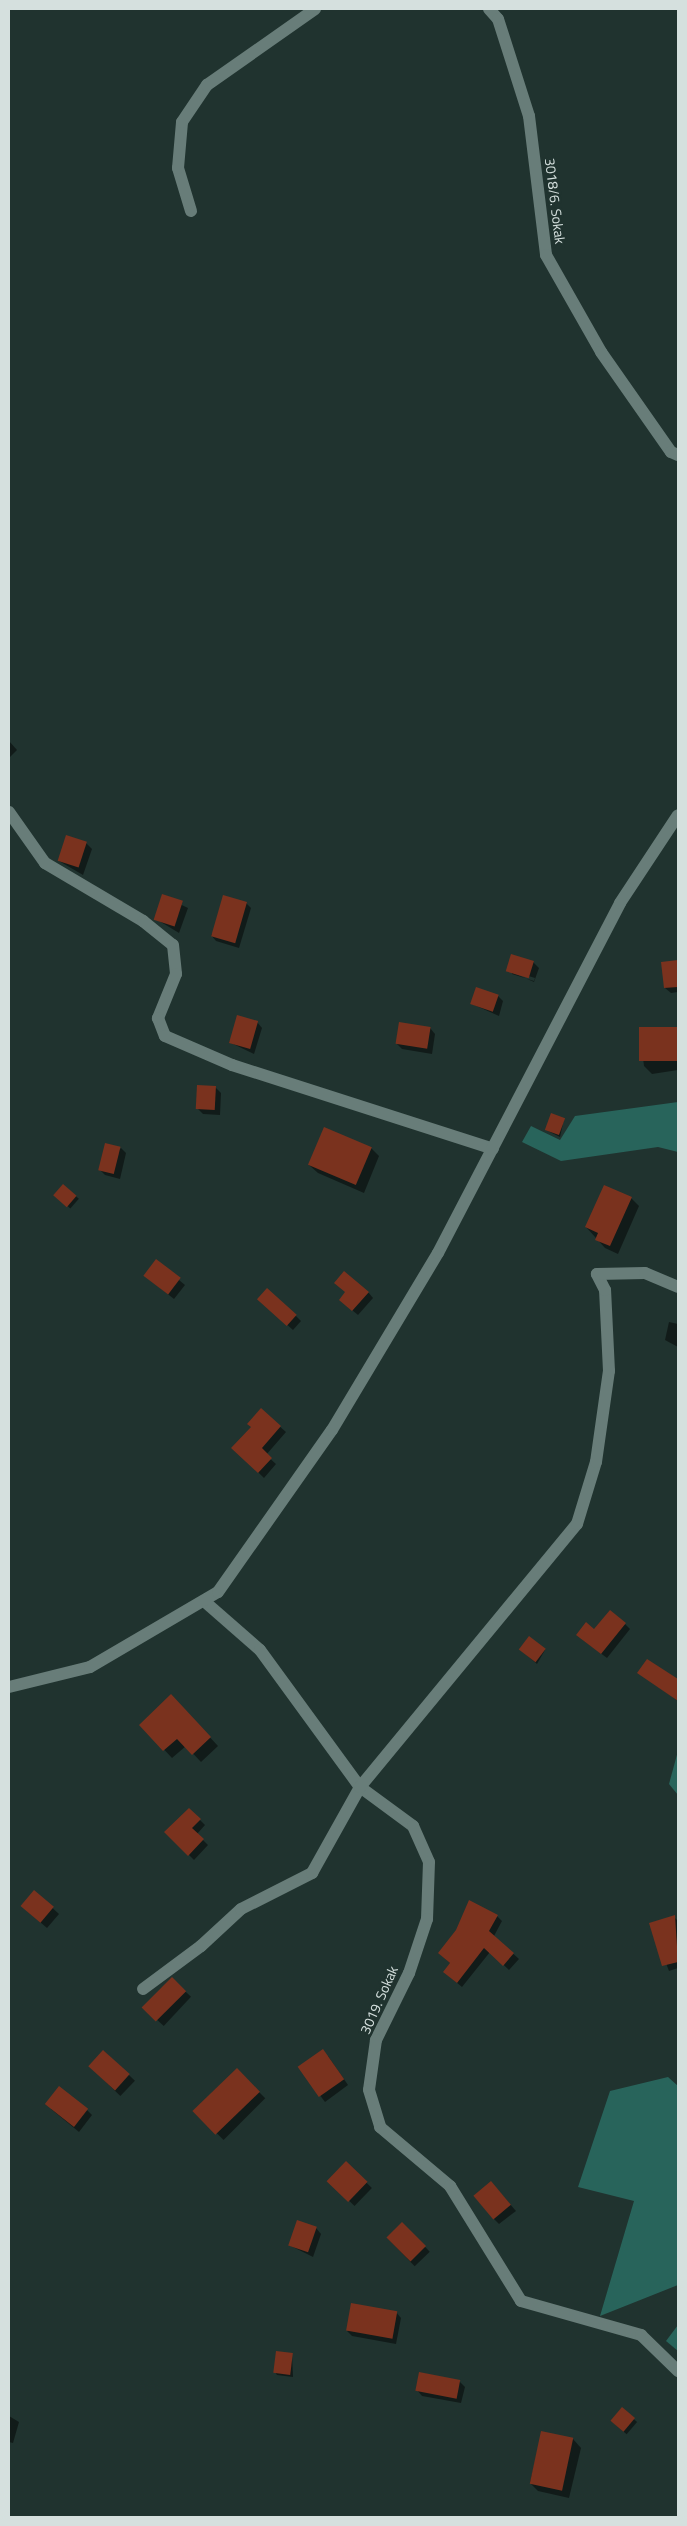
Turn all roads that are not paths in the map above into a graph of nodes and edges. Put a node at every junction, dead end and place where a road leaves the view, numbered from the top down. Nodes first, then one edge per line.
1 (315, 9) edge
2 (489, 9) edge
3 (191, 211) dead end
4 (678, 454) edge
5 (9, 812) edge
6 (678, 815) edge
7 (493, 1149) junction
8 (678, 1287) edge
9 (204, 1601) junction
10 (9, 1687) edge
11 (360, 1787) junction
12 (143, 1989) dead end
13 (678, 2371) edge

1 - 3 street
2 - 4 street, 3018/6. Sokak
5 - 7 street
6 - 7 street
7 - 9 street
8 - 11 street
9 - 10 street
9 - 11 street, 3019. Sokak
11 - 12 street
11 - 13 street, 3019. Sokak

